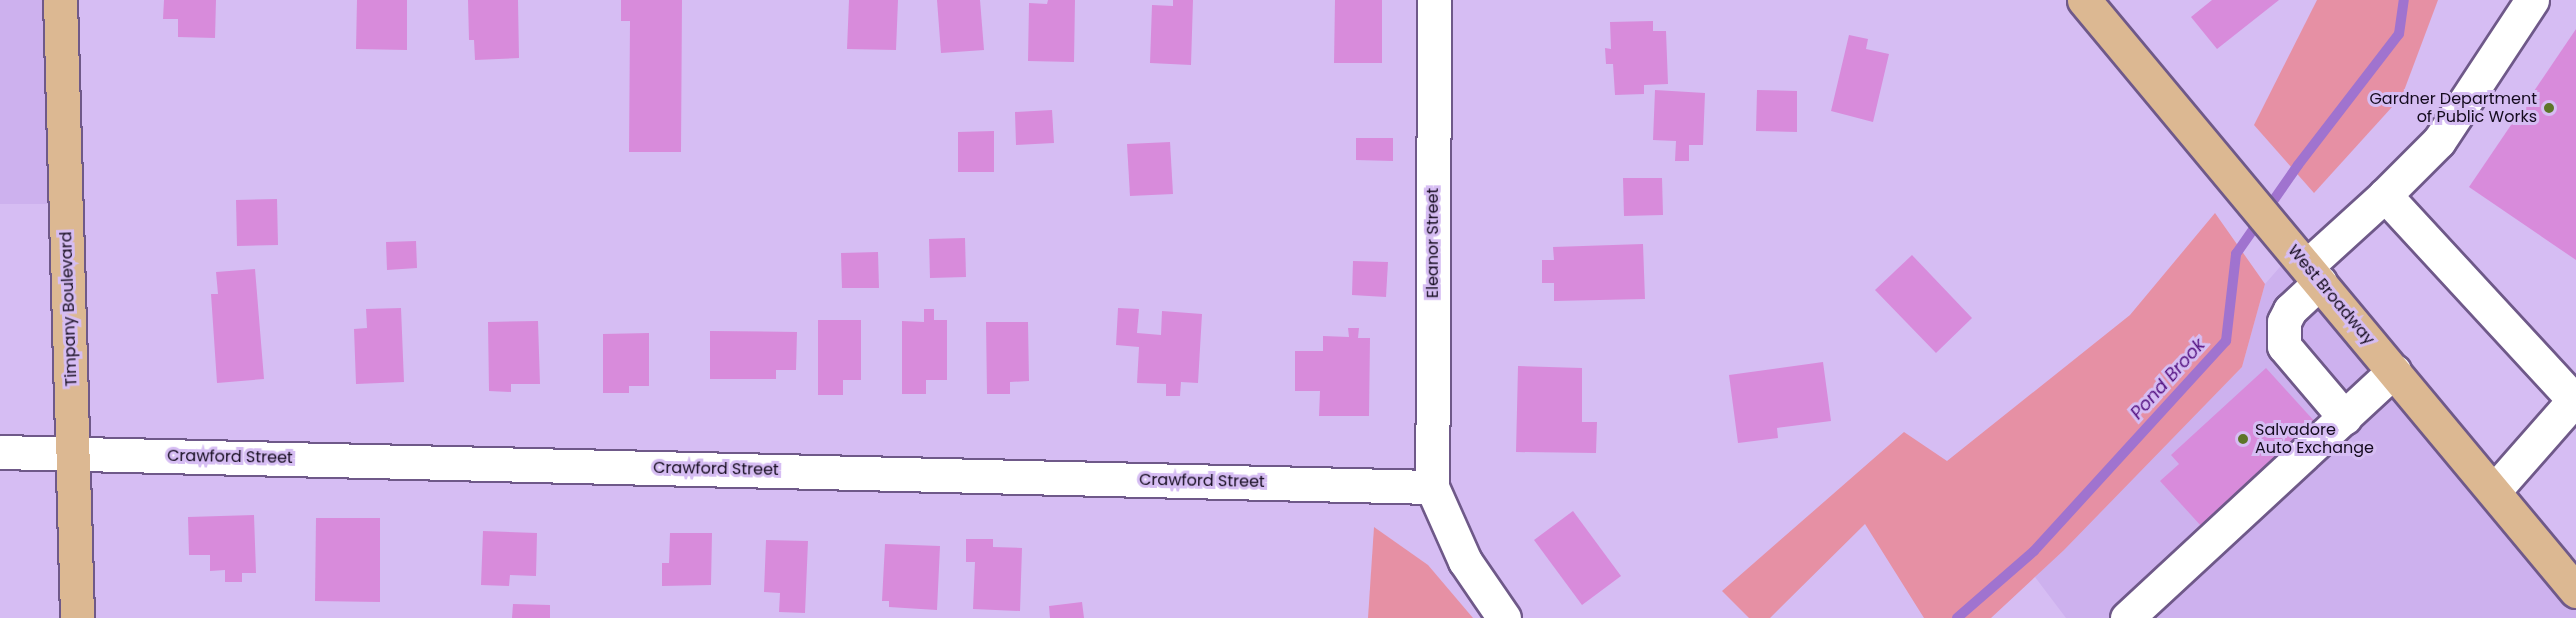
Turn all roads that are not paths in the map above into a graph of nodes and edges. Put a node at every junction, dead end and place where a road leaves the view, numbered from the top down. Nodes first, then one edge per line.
1 (60, 0) edge
2 (1434, 0) edge
3 (2084, 0) edge
4 (2532, 0) edge
5 (2385, 195) junction
6 (2313, 274) junction
7 (2394, 371) junction
8 (2575, 399) edge
9 (2344, 418) junction
10 (0, 452) edge
11 (74, 453) junction
12 (1432, 487) junction
13 (2494, 491) junction
14 (2576, 591) edge
15 (77, 618) edge
16 (1504, 618) edge
17 (2127, 618) edge

1 - 11 main road, Timpany Boulevard
2 - 12 street, Eleanor Street
3 - 6 main road, West Broadway
4 - 5 street
5 - 6 street
5 - 8 street
6 - 7 main road, West Broadway
6 - 9 street
7 - 9 street
7 - 13 main road, West Broadway
8 - 13 street
9 - 17 street
10 - 11 street, Crawford Street
11 - 12 street, Crawford Street
11 - 15 main road, Timpany Boulevard
12 - 16 street
13 - 14 main road, West Broadway

